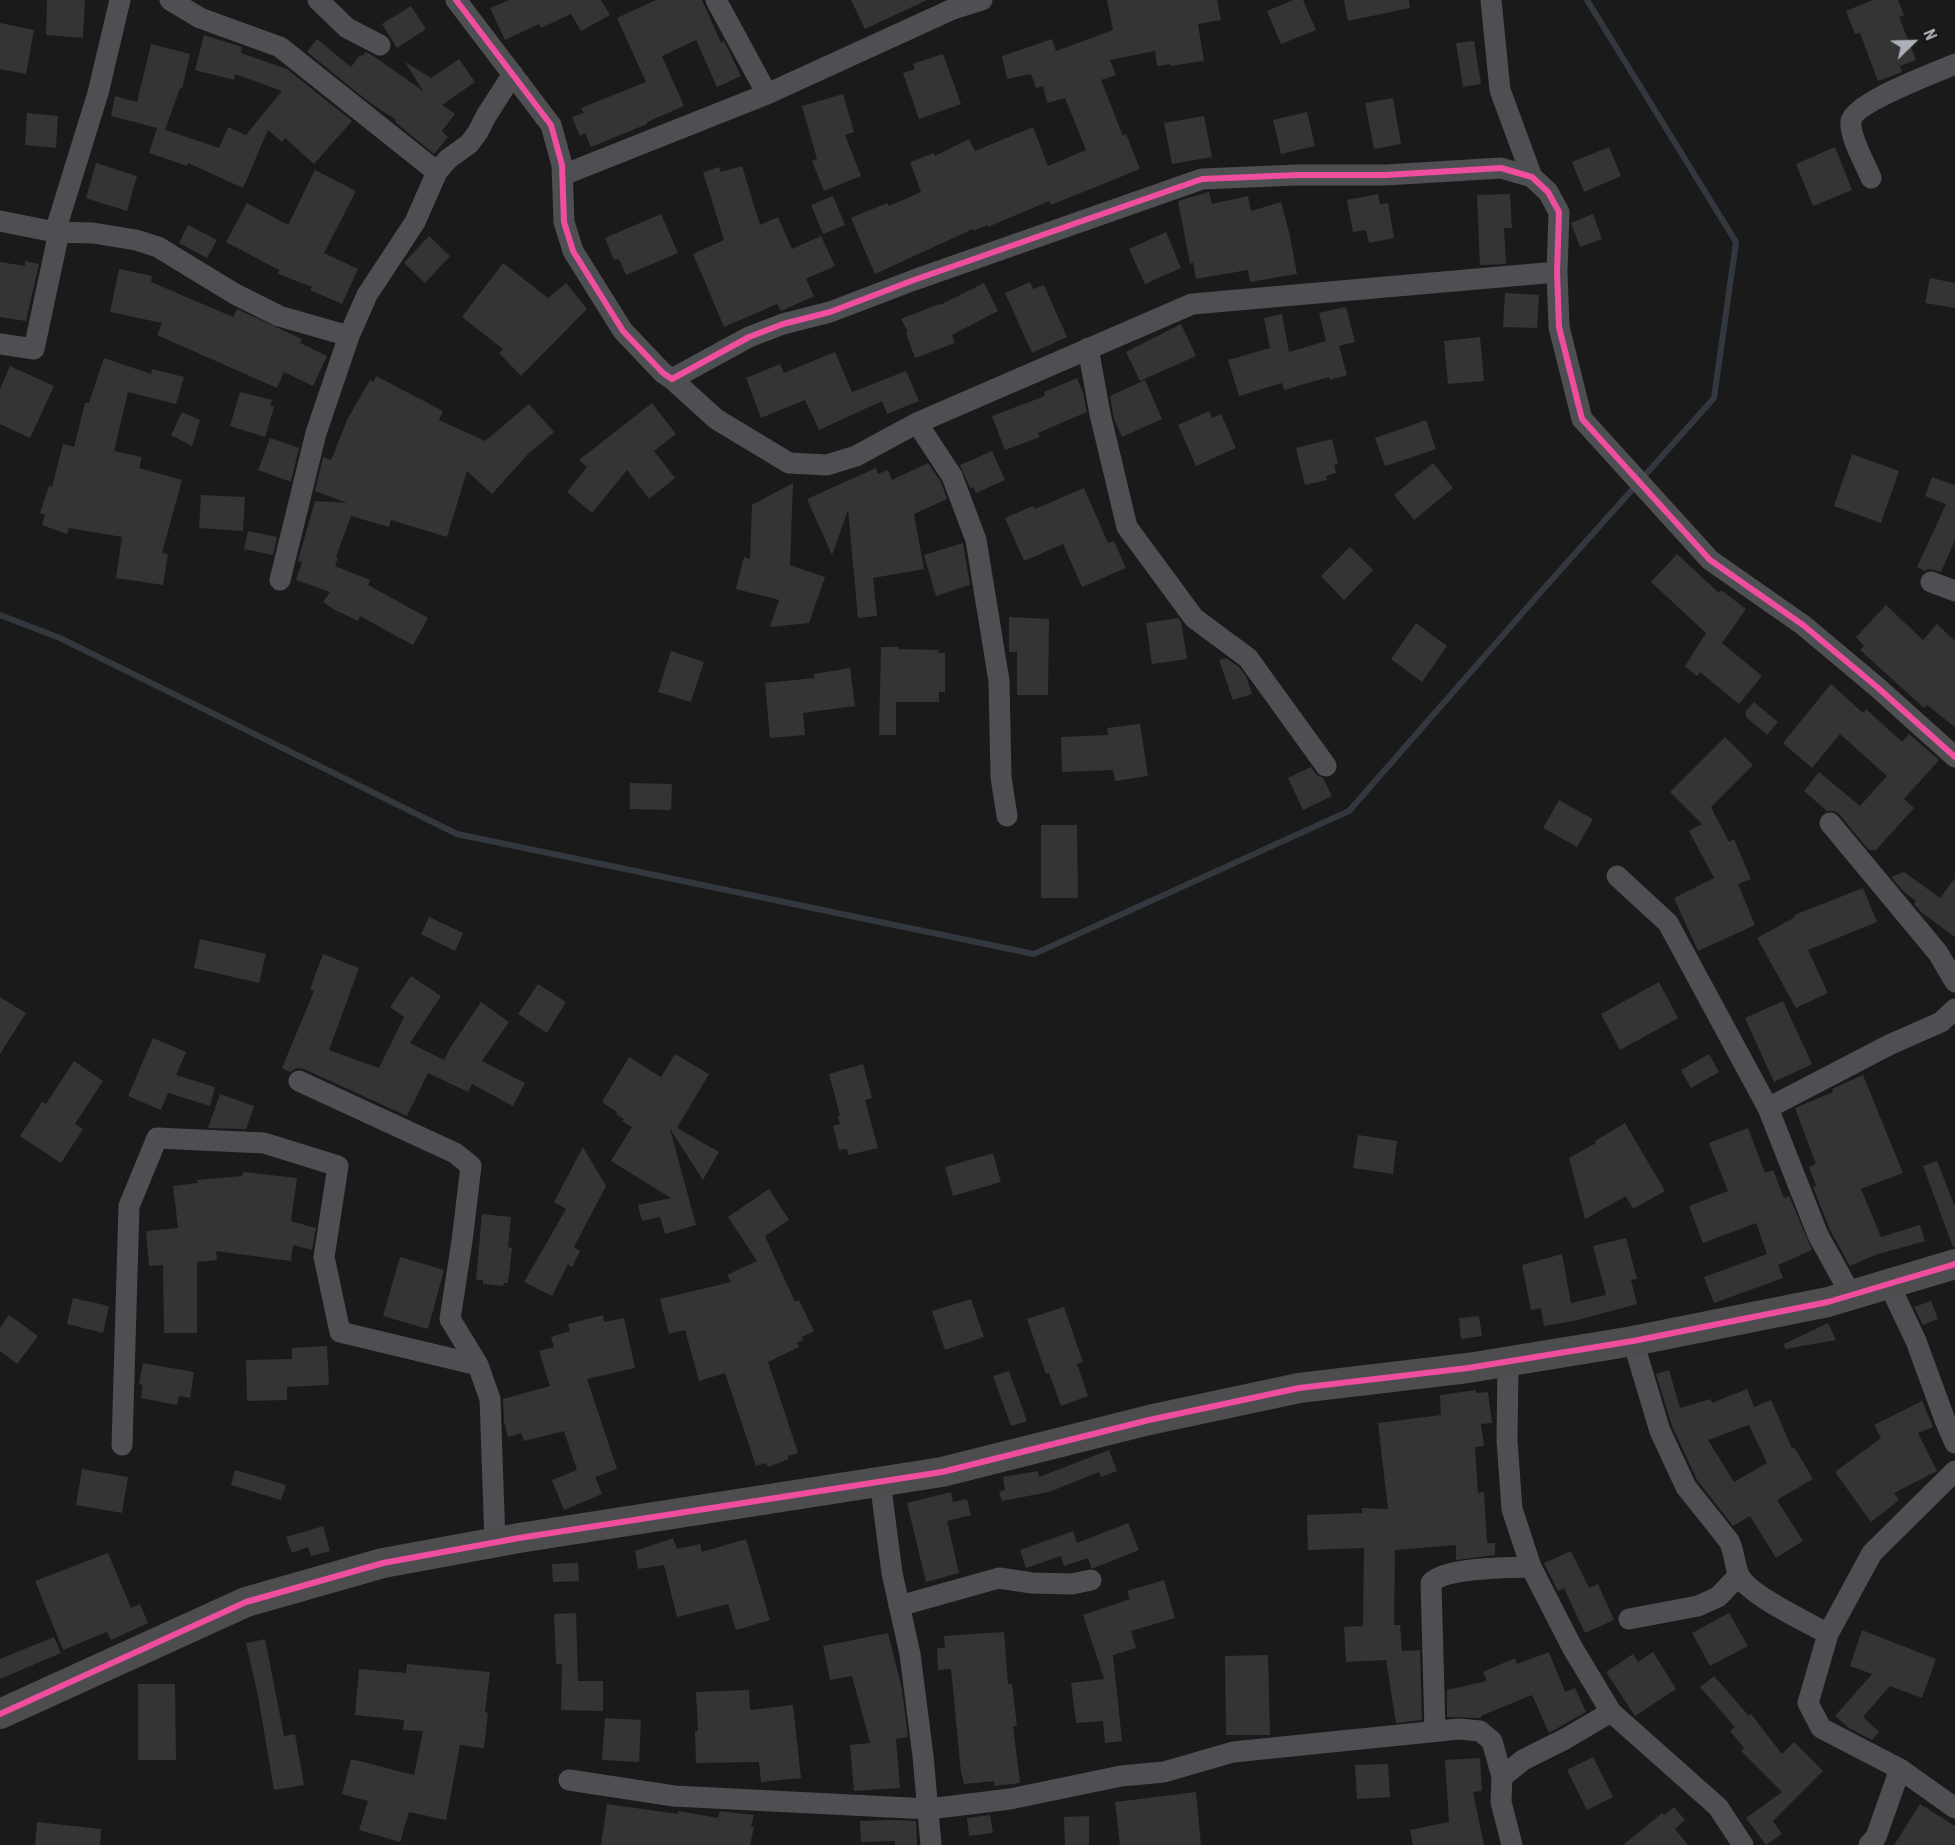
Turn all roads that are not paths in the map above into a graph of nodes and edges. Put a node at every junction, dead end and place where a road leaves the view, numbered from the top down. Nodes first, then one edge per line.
1 (120, 0) edge
2 (170, 0) edge
3 (318, 0) edge
4 (456, 0) edge
5 (716, 0) edge
6 (982, 0) edge
7 (1491, 0) edge
8 (951, 5) edge
9 (380, 45) dead end
10 (1955, 64) edge
11 (513, 74) junction
12 (767, 94) junction
13 (437, 172) junction
14 (563, 175) junction
15 (1532, 177) junction
16 (1871, 178) dead end
17 (0, 221) edge
18 (57, 232) junction
19 (1557, 272) junction
20 (349, 336) junction
21 (0, 344) edge
22 (1088, 348) junction
23 (672, 379) junction
24 (917, 423) junction
25 (280, 580) dead end
26 (1931, 582) dead end
27 (1955, 591) edge
28 (1955, 757) edge
29 (1326, 766) dead end
30 (1007, 816) dead end
31 (1830, 824) dead end
32 (1617, 876) dead end
33 (1955, 982) edge
34 (1955, 1009) edge
35 (299, 1081) dead end
36 (1768, 1108) junction
37 (1955, 1264) edge
38 (1889, 1284) junction
39 (1851, 1295) junction
40 (1633, 1341) junction
41 (1508, 1362) junction
42 (478, 1365) junction
43 (1955, 1443) edge
44 (122, 1445) dead end
45 (1955, 1471) edge
46 (880, 1481) junction
47 (495, 1542) junction
48 (1531, 1566) junction
49 (1738, 1575) junction
50 (1091, 1580) dead end
51 (899, 1606) junction
52 (1629, 1619) dead end
53 (1828, 1634) junction
54 (1611, 1712) junction
55 (0, 1714) edge
56 (1435, 1730) junction
57 (1900, 1768) junction
58 (1502, 1777) junction
59 (569, 1780) dead end
60 (1955, 1808) edge
61 (929, 1809) junction
62 (931, 1845) edge
63 (1512, 1845) edge
64 (1743, 1845) edge
65 (1869, 1845) edge

1 - 18 street
2 - 13 street
3 - 9 street
4 - 11 street
5 - 12 street
6 - 8 street
7 - 15 street
8 - 12 street
10 - 16 street
11 - 13 street
11 - 14 street
12 - 14 street
13 - 20 street
14 - 23 street
15 - 19 street
15 - 23 street
17 - 18 street
18 - 20 street
18 - 21 street
19 - 22 street
19 - 28 street
20 - 25 street
22 - 24 street
22 - 29 street
23 - 24 street
24 - 30 street
26 - 27 street
31 - 33 street
32 - 36 street
34 - 36 street
35 - 42 street
36 - 39 street
37 - 38 street
38 - 39 street
38 - 43 street
39 - 40 street
40 - 41 street
40 - 49 street
41 - 46 street
41 - 48 street
42 - 44 street
42 - 47 street
45 - 53 street
46 - 47 street
46 - 51 street
47 - 55 street
48 - 54 street
48 - 56 street
49 - 52 street
49 - 53 street
50 - 51 street
51 - 61 street
53 - 57 street
54 - 58 street
54 - 64 street
56 - 58 street
56 - 61 street
57 - 60 street
57 - 65 street
58 - 63 street
59 - 61 street
61 - 62 street

